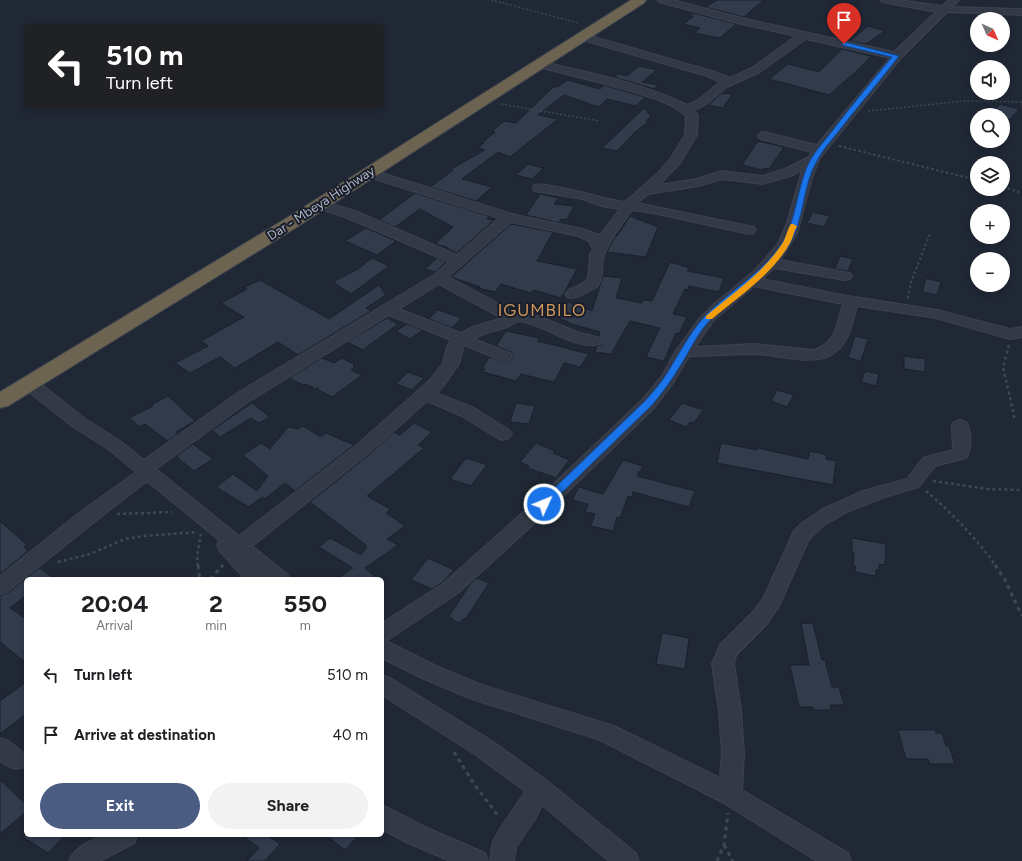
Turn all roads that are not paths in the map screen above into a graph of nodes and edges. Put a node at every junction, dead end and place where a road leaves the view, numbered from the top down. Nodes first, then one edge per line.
1 (640, 0) edge
2 (662, 0) edge
3 (886, 0) edge
4 (950, 5) edge
5 (1022, 12) edge
6 (589, 32) junction
7 (804, 35) junction
8 (896, 56) junction
9 (538, 64) junction
10 (730, 81) junction
11 (687, 109) junction
12 (764, 136) dead end
13 (821, 151) junction
14 (369, 172) junction
15 (539, 188) dead end
16 (642, 192) junction
17 (318, 204) junction
18 (629, 207) junction
19 (508, 217) junction
20 (749, 230) dead end
21 (600, 249) junction
22 (458, 261) junction
23 (771, 263) junction
24 (845, 276) dead end
25 (439, 278) junction
26 (752, 281) junction
27 (572, 294) dead end
28 (851, 300) junction
29 (389, 310) junction
30 (515, 316) junction
31 (1016, 333) edge
32 (462, 340) junction
33 (595, 341) dead end
34 (683, 352) junction
35 (504, 356) dead end
36 (30, 384) junction
37 (425, 394) junction
38 (0, 401) edge
39 (960, 426) dead end
40 (503, 434) dead end
41 (146, 470) junction
42 (203, 516) junction
43 (240, 545) junction
44 (255, 577) edge
45 (277, 577) edge
46 (0, 587) edge
47 (384, 633) edge
48 (384, 649) edge
49 (384, 685) edge
50 (539, 788) junction
51 (730, 795) junction
52 (384, 817) edge
53 (122, 837) edge
54 (504, 852) edge
55 (80, 861) edge
56 (476, 861) edge
57 (627, 861) edge
58 (839, 861) edge

1 - 6 highway, Dar - Mbeya Highway
2 - 7 street
3 - 4 street
4 - 5 street
4 - 8 street
6 - 9 highway, Dar - Mbeya Highway
6 - 10 street
7 - 8 street
7 - 10 street
8 - 13 street
9 - 11 street
9 - 14 highway, Dar - Mbeya Highway
10 - 11 street
11 - 16 street
12 - 13 street
13 - 16 street
13 - 23 street
14 - 17 highway, Dar - Mbeya Highway
14 - 19 street
15 - 18 street
16 - 18 street
17 - 22 street
17 - 36 highway, Dar - Mbeya Highway
18 - 20 street
18 - 21 street
19 - 21 street
19 - 22 street
21 - 27 street
22 - 25 street
23 - 24 street
23 - 26 street
25 - 29 street
25 - 30 street
26 - 28 street
26 - 34 street
28 - 31 street
28 - 34 street
29 - 32 street
29 - 41 street
30 - 32 street
30 - 33 street
32 - 35 street
32 - 37 street
34 - 47 street
36 - 38 highway, Dar - Mbeya Highway
36 - 41 street
37 - 40 street
37 - 43 street
39 - 51 street
41 - 42 street
41 - 46 street
42 - 43 street
42 - 44 street
43 - 45 street
48 - 51 street
49 - 50 street
50 - 54 street
50 - 57 street
51 - 58 street
52 - 56 street
53 - 55 street

